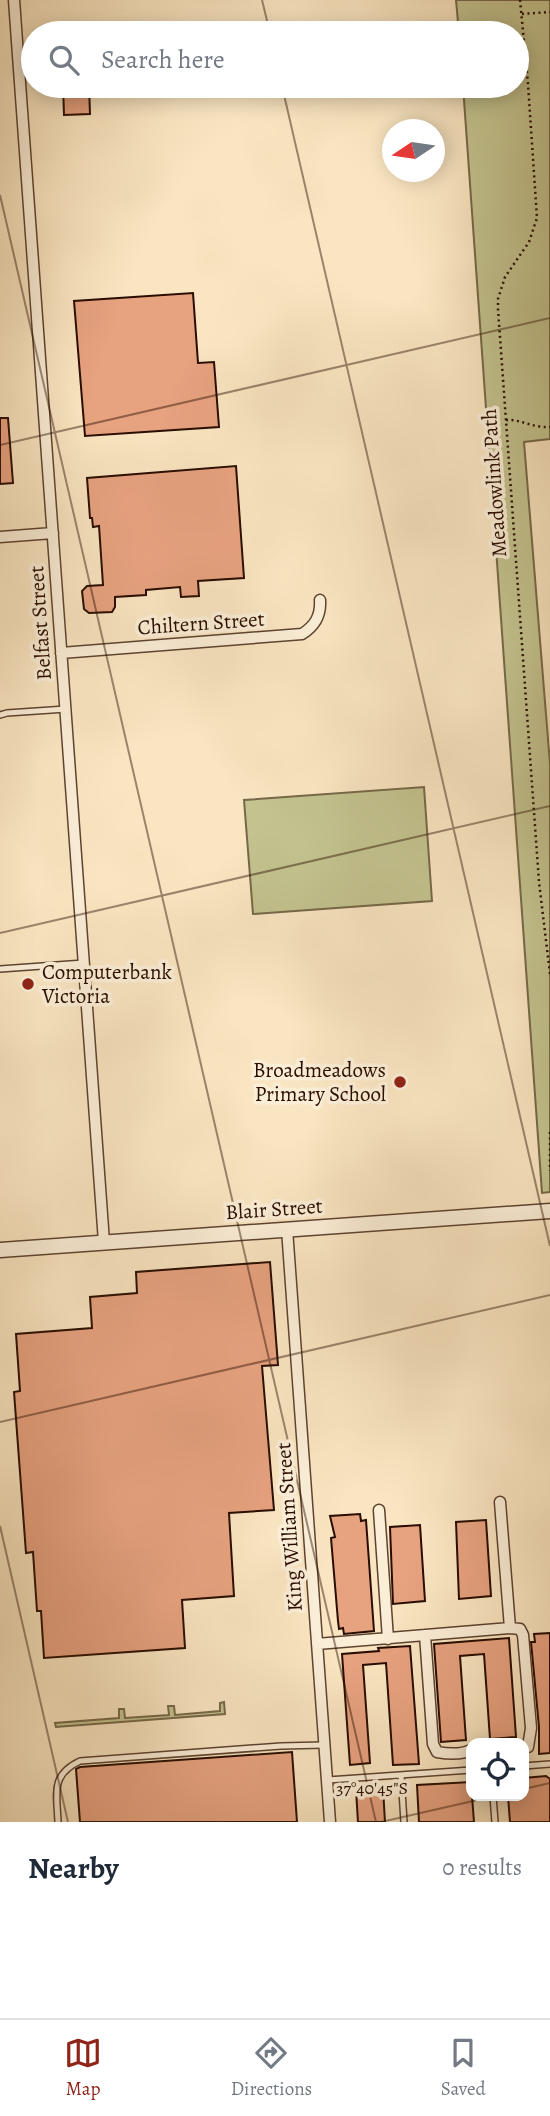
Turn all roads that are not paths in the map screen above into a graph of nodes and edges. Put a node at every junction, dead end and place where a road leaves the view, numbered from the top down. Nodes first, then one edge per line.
1 (14, 0) edge
2 (52, 533) junction
3 (0, 537) edge
4 (320, 600) dead end
5 (61, 653) junction
6 (66, 709) junction
7 (0, 715) edge
8 (84, 963) junction
9 (0, 969) edge
10 (550, 1211) edge
11 (287, 1229) junction
12 (104, 1242) junction
13 (0, 1250) edge
14 (500, 1502) dead end
15 (379, 1510) dead end
16 (510, 1628) junction
17 (425, 1635) junction
18 (388, 1639) junction
19 (317, 1644) junction
20 (324, 1745) junction
21 (529, 1745) edge
22 (466, 1753) edge
23 (550, 1764) edge
24 (529, 1766) edge
25 (466, 1770) edge
26 (401, 1775) junction
27 (327, 1780) junction
28 (494, 1801) edge
29 (58, 1822) edge
30 (330, 1822) edge
31 (404, 1822) edge
32 (495, 1822) edge

1 - 2 street, Belfast Street
2 - 3 street
2 - 5 street, Belfast Street
4 - 5 street, Chiltern Street
5 - 6 street, Belfast Street
6 - 7 lane
6 - 8 street, Belfast Street
8 - 9 lane
8 - 12 street, Belfast Street
10 - 11 street, Blair Street
11 - 12 street, Blair Street
11 - 19 street, King William Street
12 - 13 street, Blair Street
14 - 16 street
15 - 18 street
16 - 17 street
16 - 21 street
17 - 18 street
17 - 22 street
18 - 19 street
19 - 20 street, King William Street
20 - 27 street, King William Street
20 - 29 lane
23 - 24 lane
25 - 26 lane
26 - 27 lane
26 - 31 lane
27 - 30 street, King William Street
28 - 32 lane

